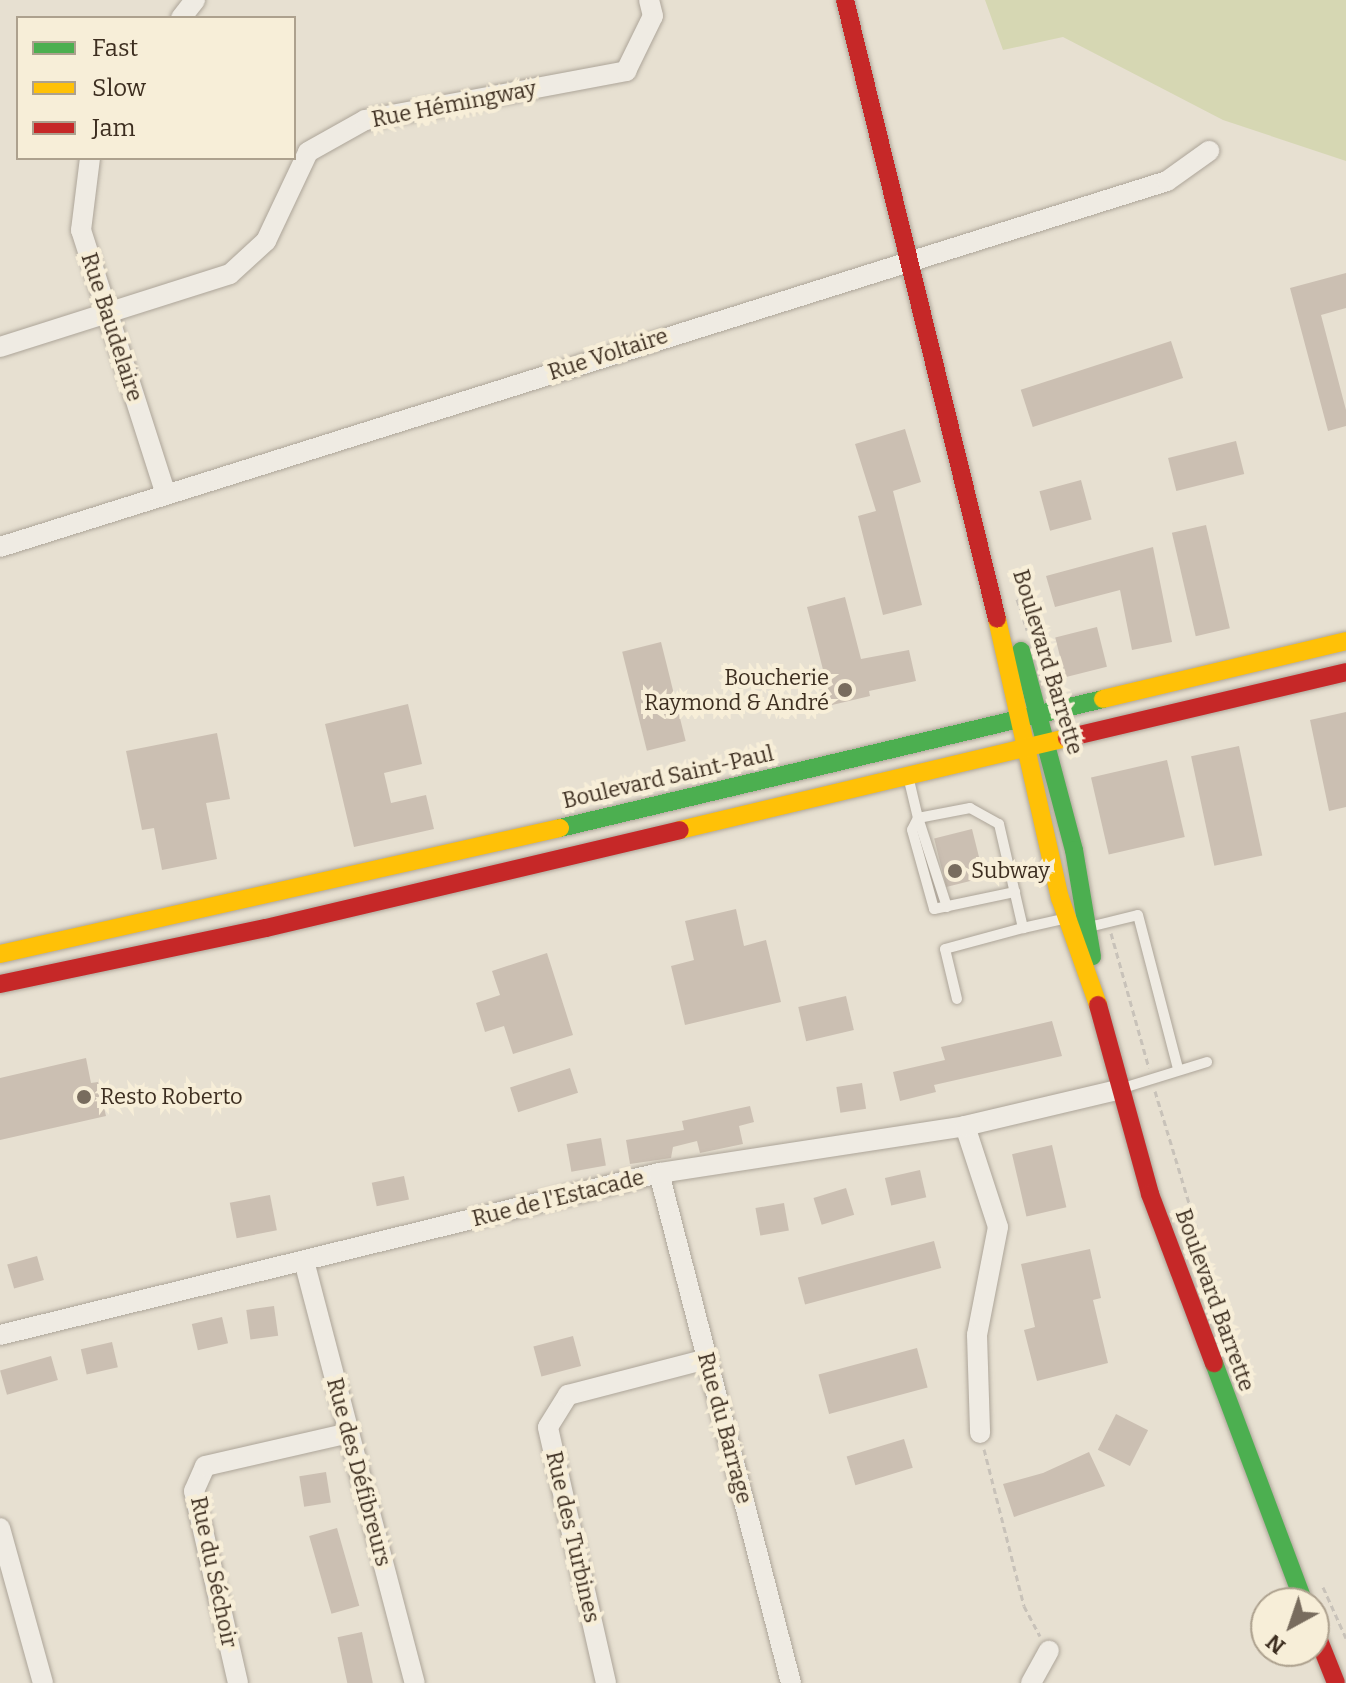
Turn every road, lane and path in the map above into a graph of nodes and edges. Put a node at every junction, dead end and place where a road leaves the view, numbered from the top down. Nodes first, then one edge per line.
1 (195, 0) edge
2 (649, 0) edge
3 (845, 0) edge
4 (183, 16) edge
5 (1209, 151) dead end
6 (90, 160) edge
7 (911, 261) junction
8 (107, 310) junction
9 (0, 347) edge
10 (965, 474) junction
11 (166, 494) junction
12 (0, 547) edge
13 (1020, 607) dead end
14 (1028, 633) dead end
15 (1346, 641) edge
16 (1346, 672) edge
17 (1038, 713) junction
18 (1018, 718) junction
19 (1048, 742) junction
20 (1024, 749) junction
21 (908, 776) junction
22 (918, 818) junction
23 (1015, 892) junction
24 (1067, 918) junction
25 (1088, 927) junction
26 (1023, 928) junction
27 (1115, 942) dead end
28 (0, 954) edge
29 (0, 984) edge
30 (957, 999) dead end
31 (1099, 1009) junction
32 (1207, 1062) dead end
33 (1147, 1063) dead end
34 (1178, 1069) junction
35 (1121, 1089) junction
36 (1154, 1089) dead end
37 (965, 1126) junction
38 (659, 1173) junction
39 (304, 1261) junction
40 (0, 1335) edge
41 (707, 1359) junction
42 (1237, 1359) dead end
43 (349, 1433) junction
44 (980, 1433) joint
45 (0, 1528) edge
46 (1318, 1575) dead end
47 (1298, 1587) edge
48 (1346, 1638) edge
49 (1049, 1651) joint
50 (43, 1683) edge
51 (238, 1683) edge
52 (415, 1683) edge
53 (606, 1683) edge
54 (791, 1683) edge
55 (1031, 1683) edge

1 - 4 street
2 - 8 street, Rue Hémingway
3 - 7 main road, Boulevard Barrette
5 - 7 street, Rue Voltaire
6 - 8 street, Rue Baudelaire
7 - 10 main road, Boulevard Barrette
7 - 11 street, Rue Voltaire
8 - 9 street, Rue Hémingway
8 - 11 street, Rue Baudelaire
10 - 17 main road, Boulevard Barrette
10 - 18 main road, Boulevard Barrette
11 - 12 street, Rue Voltaire
13 - 14 path, Boulevard Barrette
15 - 17 main road, Boulevard Saint-Paul
16 - 19 main road
17 - 18 main road, Boulevard Saint-Paul
17 - 19 main road, Boulevard Barrette
18 - 20 main road, Boulevard Barrette
18 - 28 main road, Boulevard Saint-Paul
19 - 20 main road
19 - 25 main road, Boulevard Barrette
20 - 21 main road
20 - 24 main road, Boulevard Barrette
21 - 22 lane
21 - 29 main road
22 - 23 lane
22 - 23 lane
23 - 26 lane
24 - 25 lane
24 - 26 lane
24 - 31 main road, Boulevard Barrette
25 - 31 main road, Boulevard Barrette
25 - 34 lane
26 - 30 lane
27 - 33 path
31 - 35 main road, Boulevard Barrette
32 - 34 lane
34 - 35 lane
35 - 37 street, Rue de l'Estacade
35 - 47 main road, Boulevard Barrette
36 - 42 path, Boulevard Barrette
37 - 38 street, Rue de l'Estacade
37 - 44 street
38 - 39 street, Rue de l'Estacade
38 - 41 street, Rue du Barrage
39 - 40 street, Rue de l'Estacade
39 - 43 street, Rue des Défibreurs
41 - 53 street, Rue des Turbines
41 - 54 street, Rue du Barrage
43 - 51 street, Rue du Séchoir
43 - 52 street, Rue des Défibreurs
44 - 49 path
45 - 50 street
46 - 48 path
49 - 55 street

